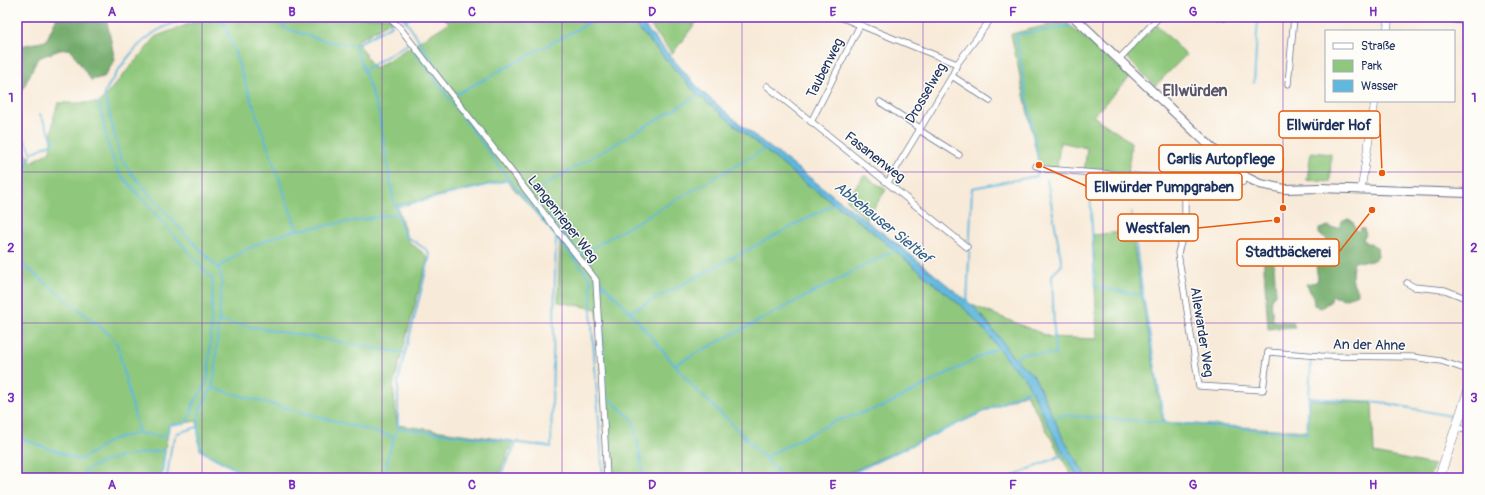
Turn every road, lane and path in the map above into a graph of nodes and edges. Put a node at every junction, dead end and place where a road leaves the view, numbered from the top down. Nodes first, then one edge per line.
1 (388, 17) edge
2 (840, 17) edge
3 (1074, 17) edge
4 (1159, 17) edge
5 (1294, 17) edge
6 (1389, 17) edge
7 (1436, 17) edge
8 (990, 20) dead end
9 (1468, 22) edge
10 (860, 25) junction
11 (1387, 30) edge
12 (1119, 59) junction
13 (957, 64) junction
14 (952, 76) junction
15 (1288, 84) dead end
16 (767, 86) dead end
17 (990, 101) dead end
18 (880, 102) dead end
19 (1375, 102) edge
20 (811, 122) junction
21 (919, 129) junction
22 (959, 155) dead end
23 (1036, 166) dead end
24 (1246, 177) junction
25 (1185, 181) junction
26 (888, 182) junction
27 (1361, 190) junction
28 (1468, 193) edge
29 (967, 247) dead end
30 (1407, 283) dead end
31 (1468, 299) edge
32 (1268, 352) joint
33 (1468, 370) edge
34 (1468, 392) edge
35 (1456, 427) junction
36 (1468, 431) edge
37 (607, 478) edge
38 (1439, 478) edge

1 - 37 street, Langenrieper Weg
2 - 10 street
3 - 12 main road
4 - 12 street
5 - 15 street
6 - 11 street
7 - 9 street
8 - 13 street, Drosselweg
10 - 13 street
10 - 20 street, Taubenweg
12 - 24 main road
13 - 14 street, Drosselweg
14 - 17 street
14 - 21 street, Drosselweg
16 - 20 street, Fasanenweg
18 - 21 street
19 - 27 street
20 - 26 street, Fasanenweg
21 - 22 street
21 - 26 street, Drosselweg
23 - 25 street
24 - 25 street
24 - 27 main road
25 - 32 street, Allewarder Weg
26 - 29 street, Fasanenweg
27 - 28 main road
30 - 31 street
32 - 33 street, An der Ahne
34 - 35 main road
35 - 36 street
35 - 38 main road

